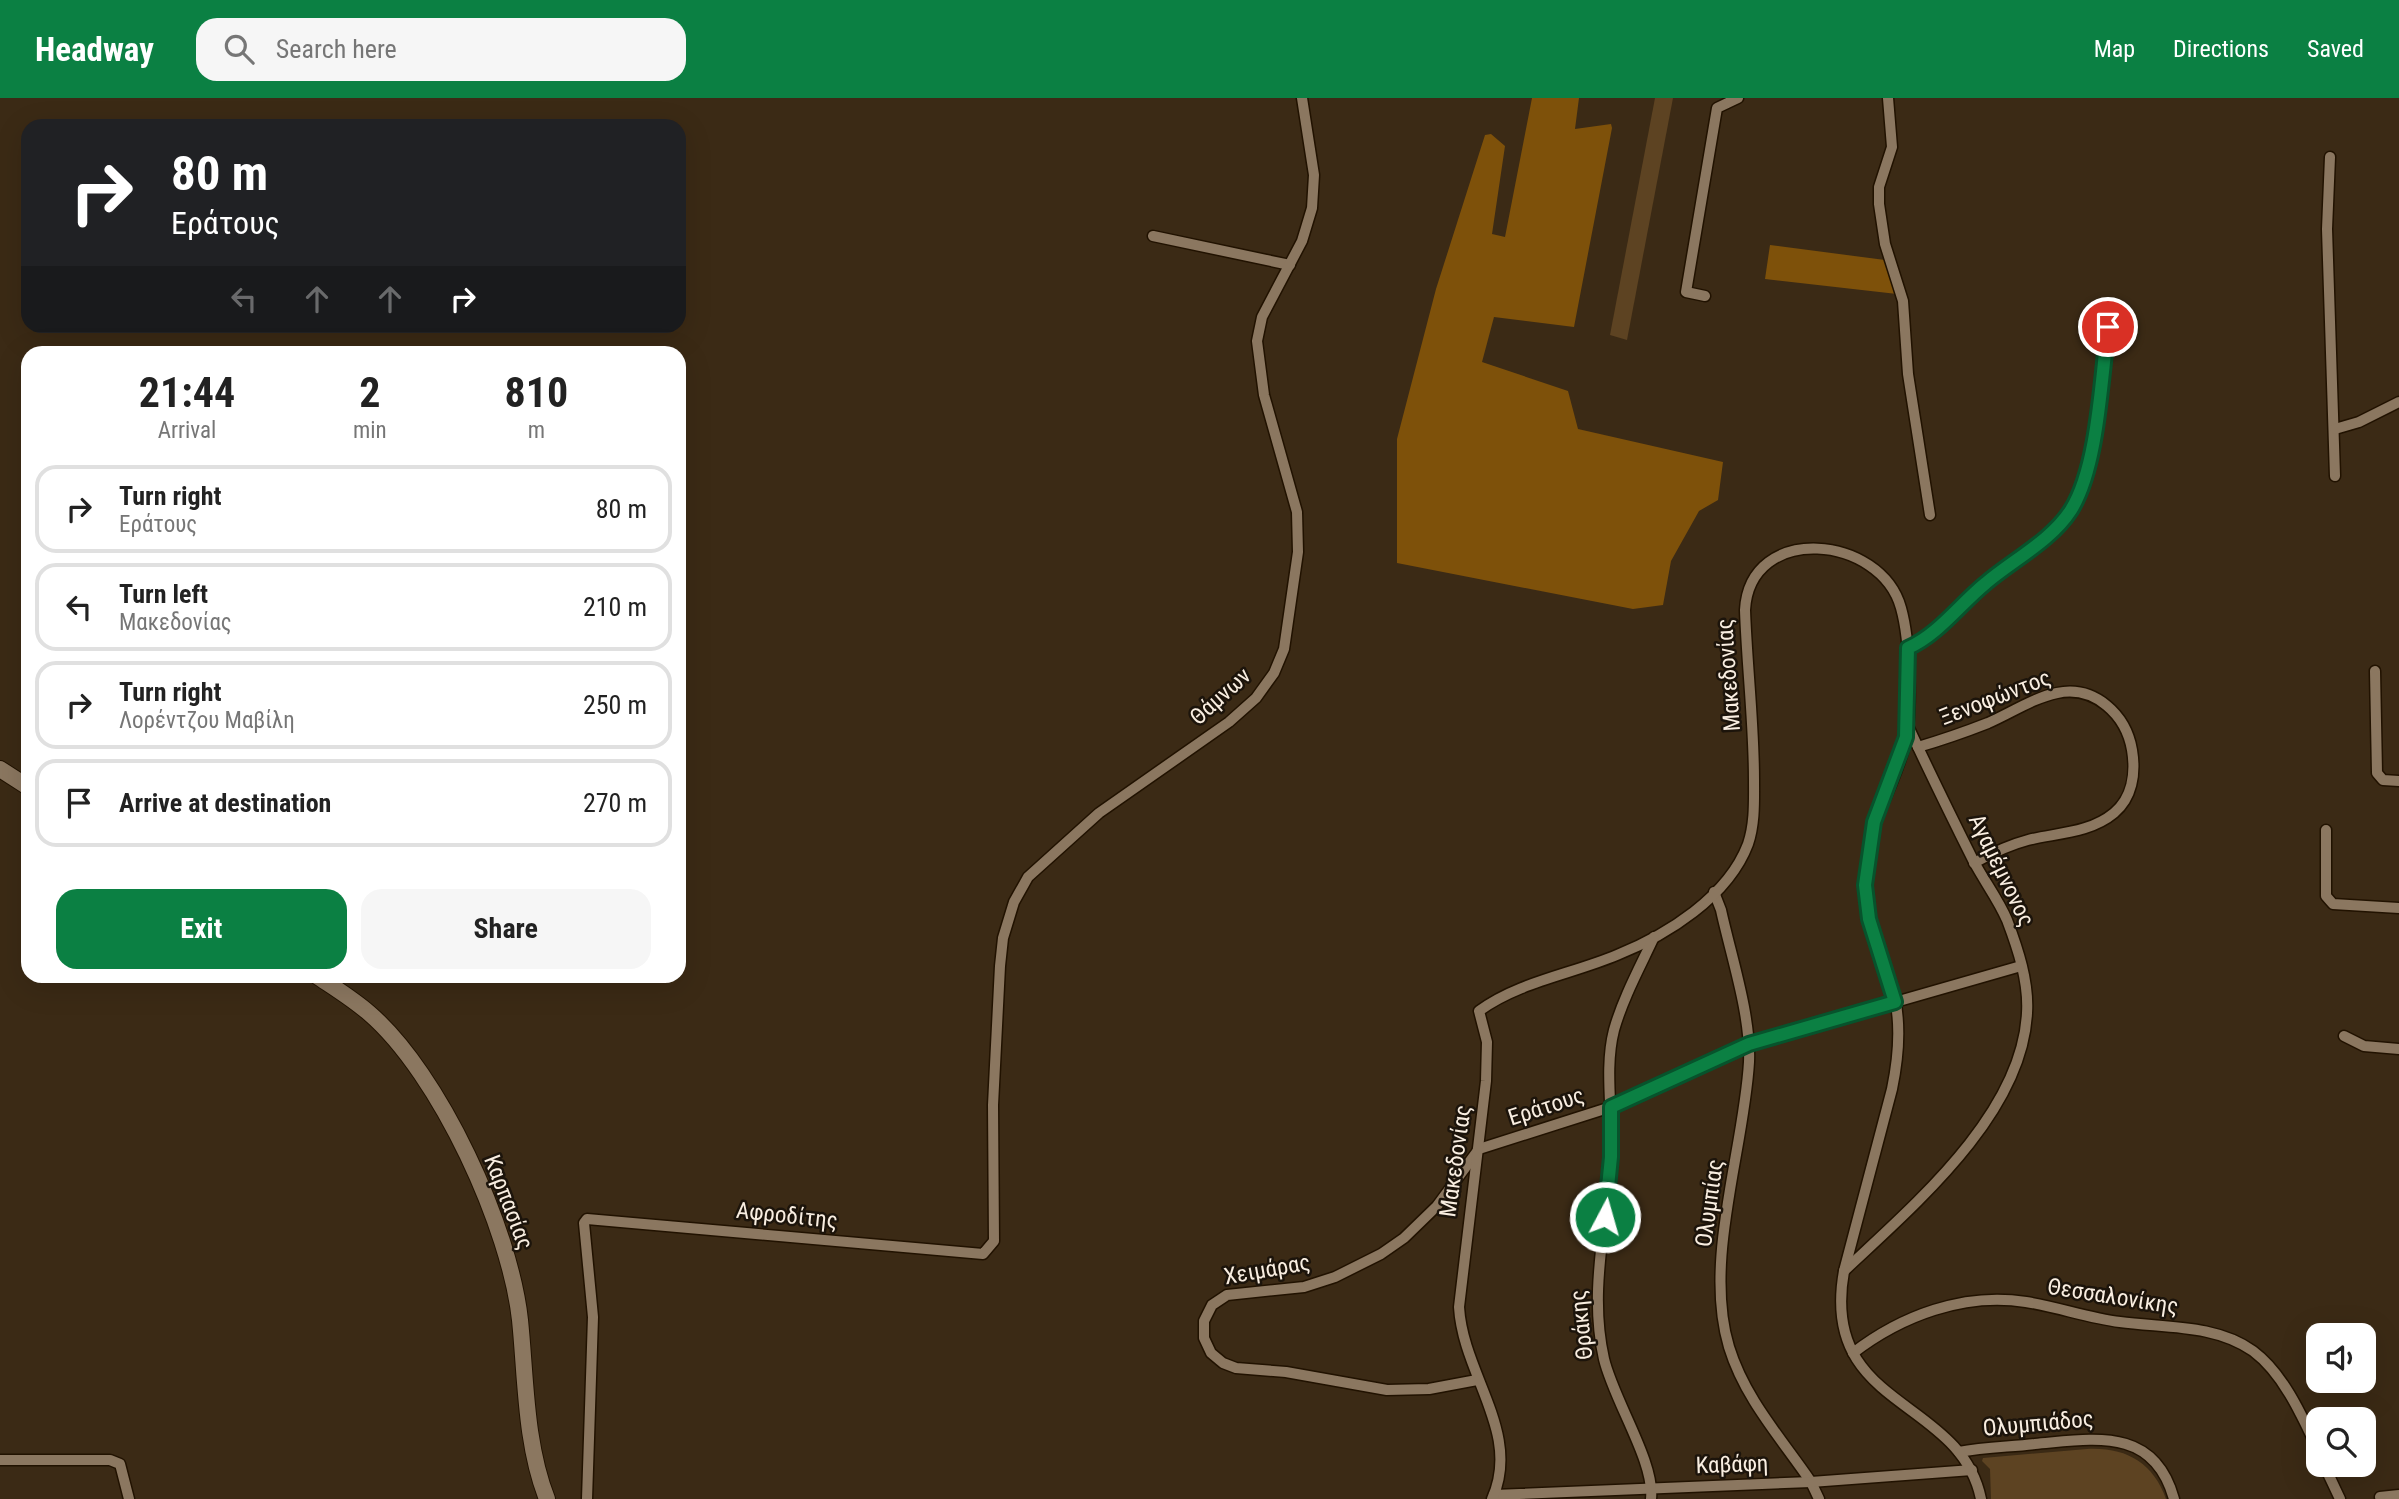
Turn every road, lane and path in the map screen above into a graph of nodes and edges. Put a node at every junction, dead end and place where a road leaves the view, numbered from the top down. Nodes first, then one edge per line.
1 (1302, 98) edge
2 (1738, 98) edge
3 (1888, 98) edge
4 (2330, 157) dead end
5 (1153, 236) dead end
6 (1290, 265) junction
7 (1705, 296) dead end
8 (2110, 303) dead end
9 (2399, 402) edge
10 (2335, 429) junction
11 (2335, 476) dead end
12 (1930, 515) dead end
13 (1908, 648) junction
14 (2375, 671) dead end
15 (1907, 724) junction
16 (1918, 747) junction
17 (0, 769) edge
18 (2399, 781) edge
19 (21, 782) edge
20 (2326, 830) dead end
21 (1975, 863) junction
22 (1714, 892) junction
23 (2399, 908) edge
24 (1654, 937) junction
25 (2021, 966) junction
26 (327, 983) edge
27 (1895, 1002) junction
28 (2344, 1036) dead end
29 (1749, 1044) junction
30 (2399, 1049) edge
31 (1611, 1107) junction
32 (1479, 1149) junction
33 (983, 1254) joint
34 (1843, 1271) junction
35 (1853, 1353) junction
36 (1477, 1380) junction
37 (2306, 1427) edge
38 (1959, 1452) junction
39 (0, 1460) edge
40 (1972, 1470) junction
41 (2330, 1477) edge
42 (1811, 1482) junction
43 (1651, 1493) edge
44 (2399, 1495) edge
45 (1493, 1497) edge
46 (2380, 1497) edge
47 (129, 1499) edge
48 (547, 1499) edge
49 (587, 1499) edge
50 (1819, 1499) edge
51 (1982, 1499) edge
52 (2174, 1499) edge
53 (2340, 1499) edge

1 - 6 street, Θάμνων
2 - 7 street
3 - 12 street
4 - 10 street
5 - 6 street
6 - 33 street, Θάμνων
8 - 13 street
9 - 10 street
10 - 11 street
13 - 15 street, Μακεδονίας
13 - 22 street, Μακεδονίας
14 - 18 street
15 - 16 street, Αγαμέμνονος
15 - 27 street, Μακεδονίας
16 - 21 street, Αγαμέμνονος
16 - 21 street, Ξενοφώντος
17 - 19 street
20 - 23 street
21 - 25 street, Αγαμέμνονος
22 - 24 street, Μακεδονίας
22 - 29 street, Ολυμπίας
24 - 31 street, Θράκης
24 - 32 street, Μακεδονίας
25 - 27 street, Εράτους
25 - 34 street, Αγαμέμνονος
26 - 48 street, Καρπασίας
27 - 29 street, Εράτους
27 - 34 street, Μακεδονίας
28 - 30 street
29 - 31 street, Εράτους
29 - 42 street, Ολυμπίας
31 - 32 street, Εράτους
31 - 43 street, Θράκης
32 - 36 street, Μακεδονίας
32 - 36 street, Χειμάρας
33 - 49 street, Αφροδίτης
34 - 35 street, Μακεδονίας
35 - 37 street, Θεσσαλονίκης
35 - 38 street, Μακεδονίας
36 - 45 street, Μακεδονίας
38 - 40 street, Μακεδονίας
38 - 52 street, Ολυμπιάδος
39 - 47 street
40 - 42 street, Καβάφη
40 - 51 street, Μακεδονίας
41 - 53 street
42 - 43 street, Καβάφη
42 - 50 street, Ολυμπίας
43 - 45 street, Καβάφη
44 - 46 street

